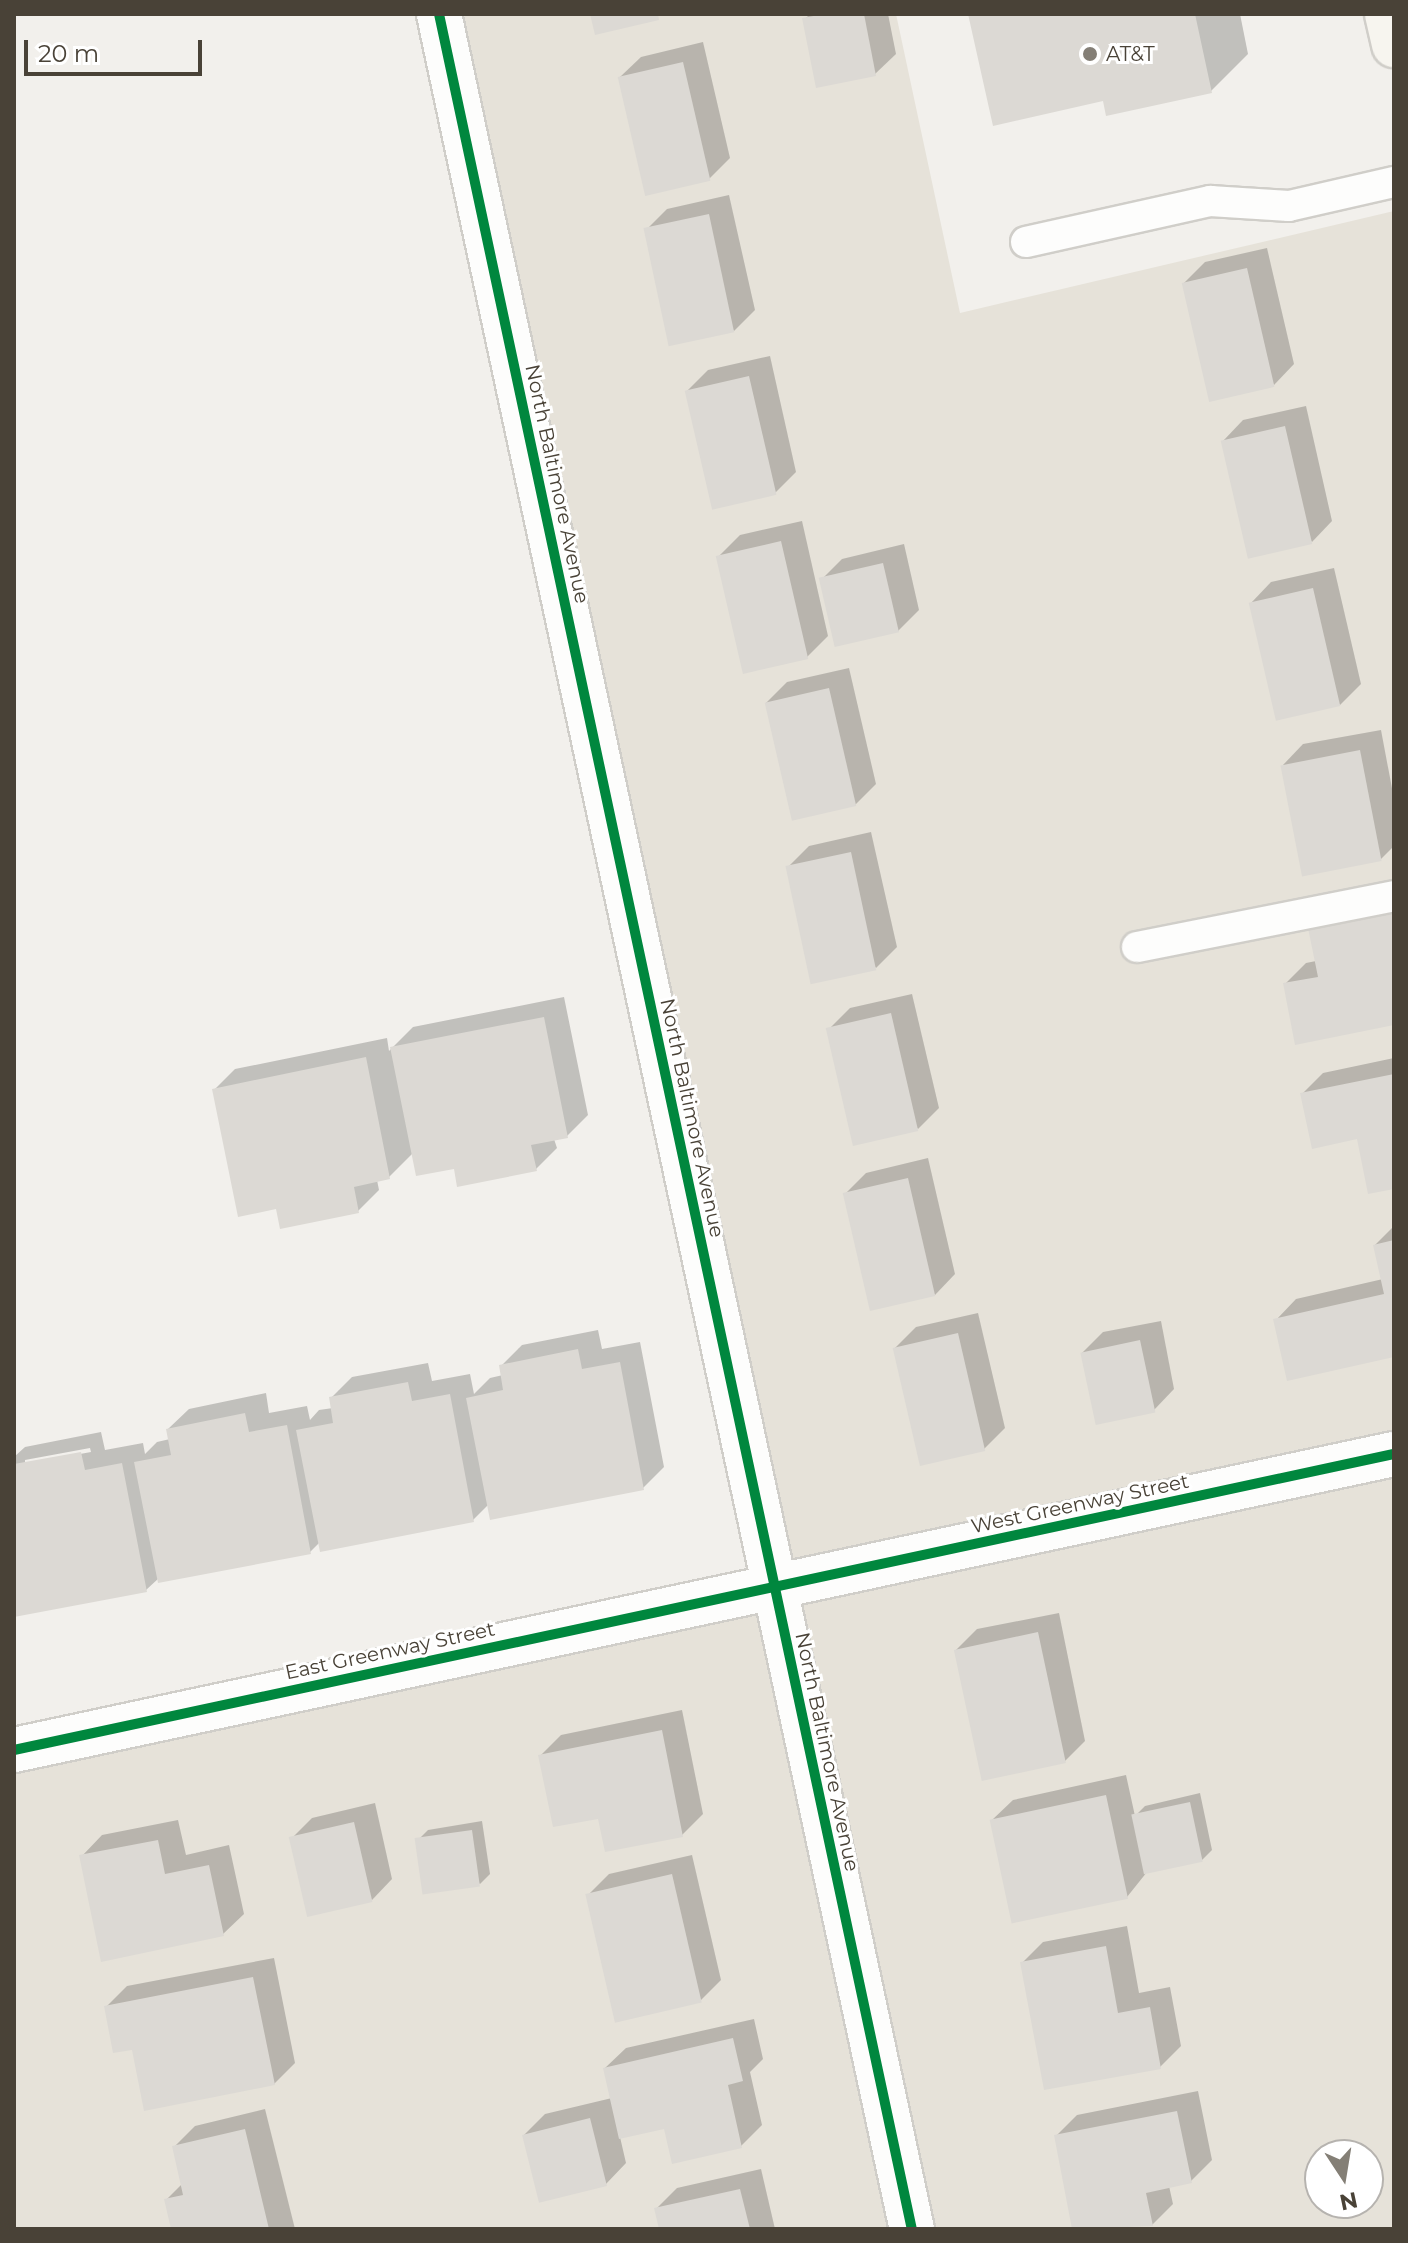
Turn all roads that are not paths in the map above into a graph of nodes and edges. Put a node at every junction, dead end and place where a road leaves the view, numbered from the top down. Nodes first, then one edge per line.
1 (439, 14) edge
2 (1387, 14) edge
3 (1394, 45) edge
4 (1394, 182) edge
5 (1026, 242) dead end
6 (1394, 896) edge
7 (1137, 947) dead end
8 (1394, 1454) edge
9 (773, 1588) junction
10 (14, 1750) edge
11 (912, 2229) edge

1 - 9 street, North Baltimore Avenue
2 - 3 main road
4 - 5 lane
6 - 7 lane
8 - 9 street, West Greenway Street
9 - 10 street, East Greenway Street
9 - 11 street, North Baltimore Avenue

